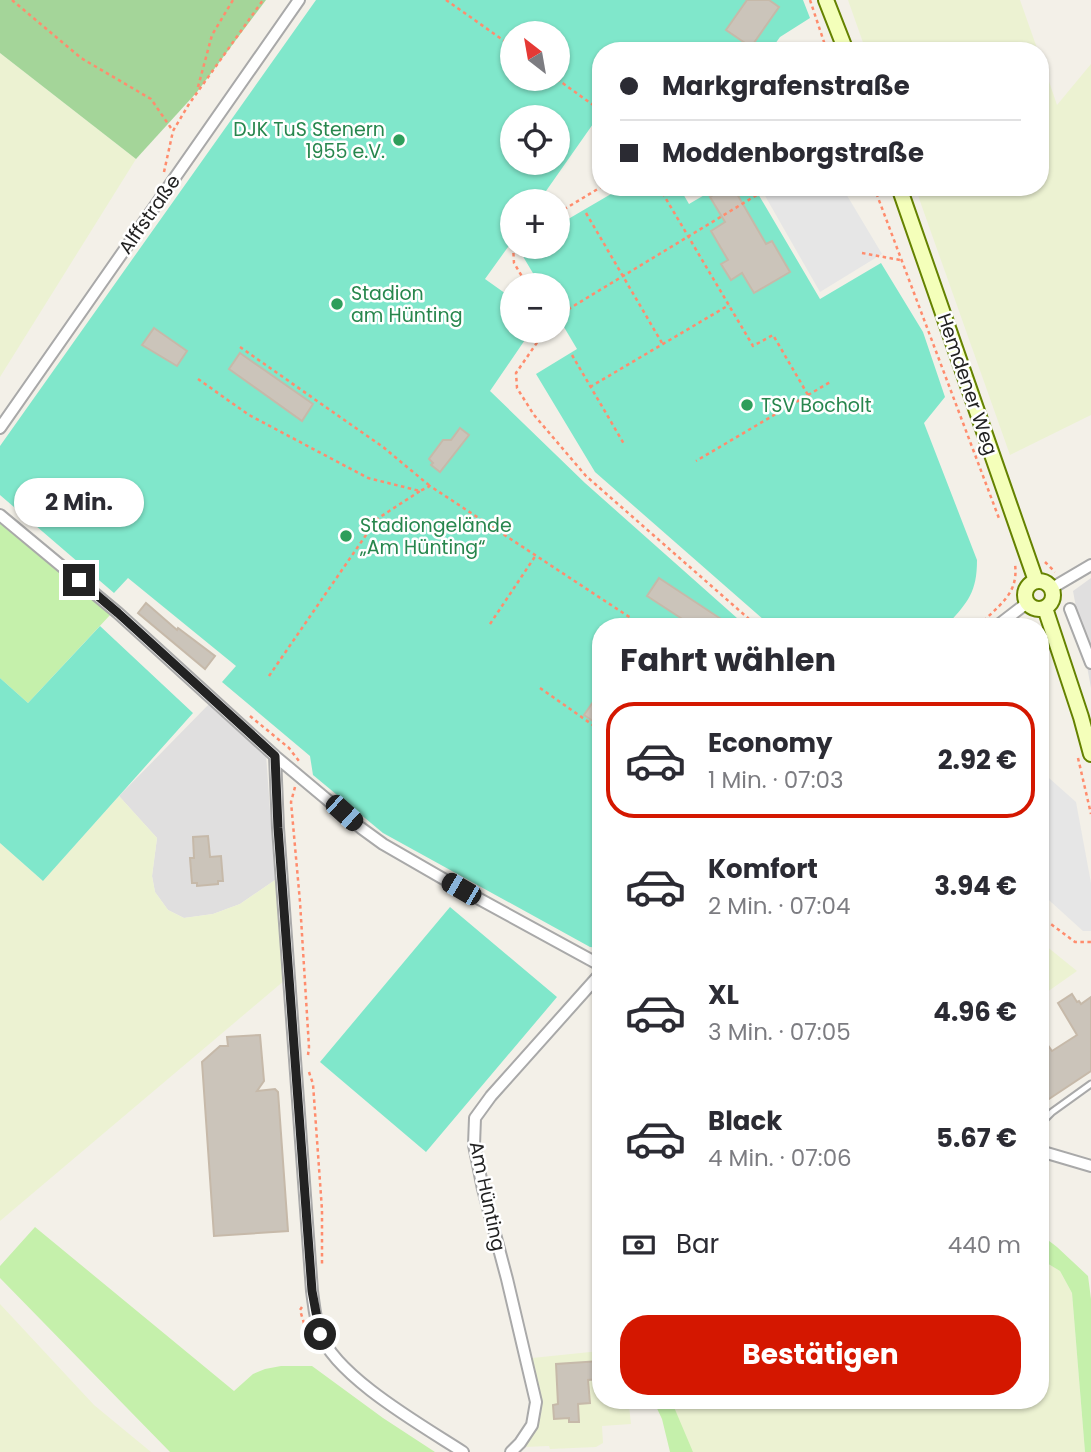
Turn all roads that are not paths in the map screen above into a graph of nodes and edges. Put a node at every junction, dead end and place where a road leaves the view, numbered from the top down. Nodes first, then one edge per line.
1 (299, 0) edge
2 (819, 0) edge
3 (826, 0) edge
4 (835, 42) edge
5 (842, 42) edge
6 (902, 196) edge
7 (0, 428) edge
8 (0, 515) edge
9 (1091, 565) edge
10 (1036, 581) junction
11 (1052, 587) junction
12 (1027, 603) junction
13 (1045, 608) junction
14 (1070, 609) dead end
15 (1007, 618) edge
16 (1048, 618) edge
17 (1049, 620) edge
18 (1091, 663) edge
19 (1091, 754) edge
20 (275, 756) junction
21 (592, 961) edge
22 (592, 983) edge
23 (1091, 1084) edge
24 (1049, 1115) edge
25 (1049, 1154) edge
26 (1091, 1166) edge
27 (463, 1452) edge
28 (511, 1452) edge

1 - 7 street, Alffstraße
2 - 4 street
3 - 5 street
6 - 10 street, Hemdener Weg
8 - 20 street
9 - 11 street
10 - 11 street
10 - 12 street
11 - 13 street
12 - 13 street
12 - 15 street
13 - 16 street
14 - 18 street
17 - 19 street
20 - 21 street
20 - 27 street
22 - 28 street, Am Hünting
23 - 24 lane
25 - 26 street

